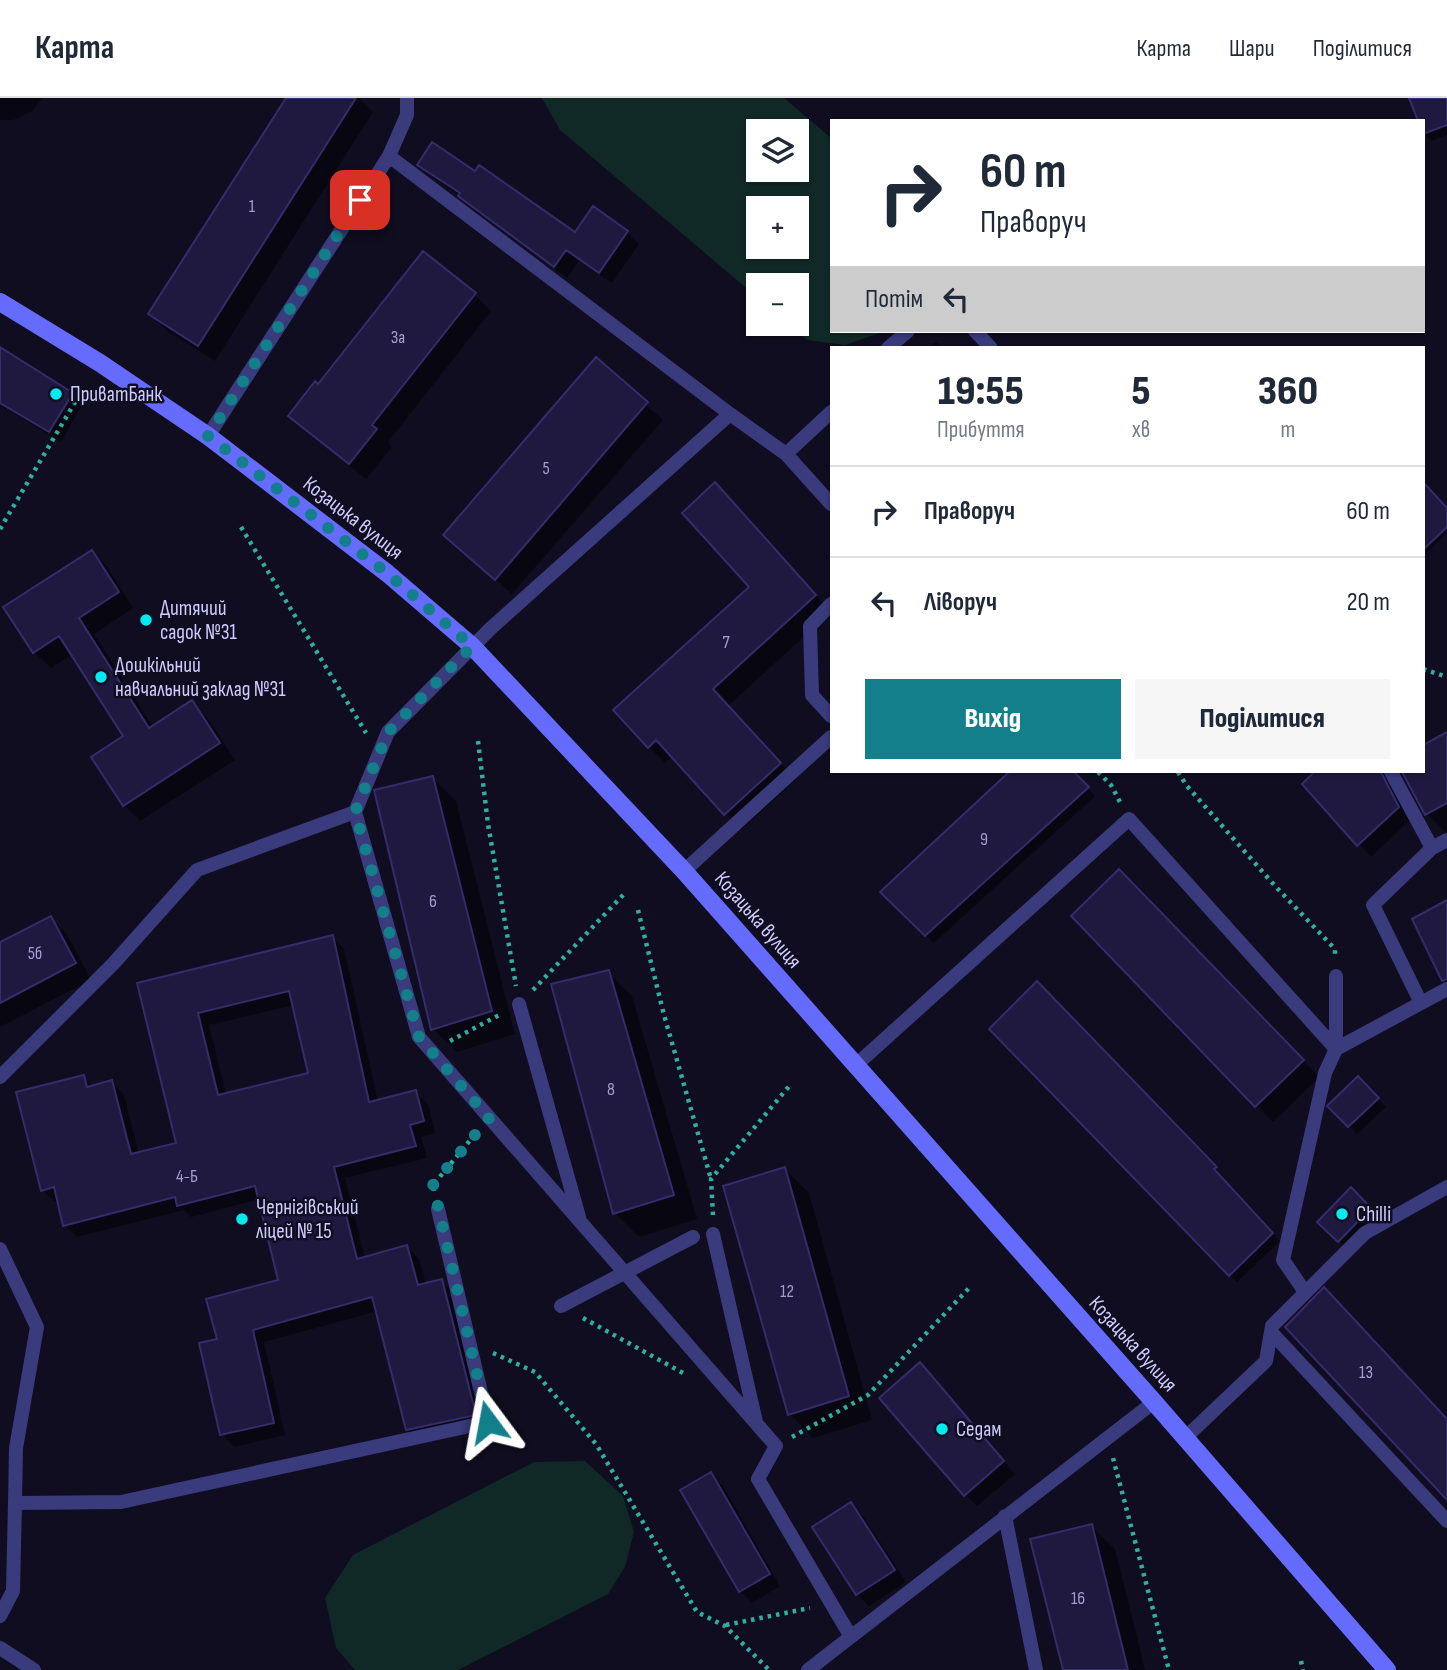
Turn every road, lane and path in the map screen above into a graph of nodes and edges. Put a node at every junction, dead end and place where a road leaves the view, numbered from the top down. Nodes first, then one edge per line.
1 (407, 98) edge
2 (389, 156) junction
3 (0, 302) edge
4 (906, 333) edge
5 (977, 333) edge
6 (890, 346) edge
7 (989, 346) edge
8 (81, 392) dead end
9 (830, 413) edge
10 (730, 414) junction
11 (208, 436) junction
12 (786, 454) junction
13 (830, 503) edge
14 (241, 527) dead end
15 (0, 529) edge
16 (830, 605) edge
17 (472, 646) junction
18 (1425, 670) edge
19 (1447, 677) edge
20 (830, 715) edge
21 (830, 738) edge
22 (478, 741) dead end
23 (378, 755) junction
24 (1099, 773) edge
25 (1179, 773) edge
26 (1392, 773) edge
27 (355, 812) junction
28 (1129, 818) junction
29 (1447, 840) edge
30 (1432, 848) junction
31 (684, 871) junction
32 (624, 894) dead end
33 (638, 910) dead end
34 (1336, 976) joint
35 (1447, 989) edge
36 (1421, 1003) junction
37 (519, 1004) junction
38 (1336, 1049) junction
39 (431, 1051) junction
40 (856, 1065) junction
41 (0, 1077) edge
42 (792, 1084) dead end
43 (489, 1118) junction
44 (711, 1179) junction
45 (1447, 1187) edge
46 (438, 1209) joint
47 (580, 1222) junction
48 (713, 1234) joint
49 (693, 1237) dead end
50 (0, 1249) edge
51 (624, 1272) junction
52 (970, 1287) dead end
53 (1305, 1292) junction
54 (561, 1306) joint
55 (1271, 1332) junction
56 (469, 1342) junction
57 (691, 1378) dead end
58 (1154, 1402) junction
59 (756, 1424) junction
60 (1185, 1438) junction
61 (776, 1446) junction
62 (1110, 1446) dead end
63 (15, 1503) junction
64 (1005, 1516) junction
65 (1447, 1521) edge
66 (831, 1603) junction
67 (0, 1616) edge
68 (725, 1626) junction
69 (850, 1637) junction
70 (0, 1648) edge
71 (1301, 1661) dead end
72 (34, 1670) edge
73 (769, 1670) edge
74 (808, 1670) edge
75 (1036, 1670) edge
76 (1169, 1670) edge
77 (1303, 1670) edge
78 (1387, 1670) edge

1 - 2 lane
2 - 10 lane
2 - 11 lane
3 - 11 main road, Козацька вулиця
4 - 6 lane
5 - 7 lane
8 - 15 path
9 - 12 lane
10 - 12 lane
10 - 17 lane
11 - 17 main road, Козацька вулиця
12 - 13 lane
14 - 23 path
16 - 20 lane
17 - 23 lane
17 - 31 main road, Козацька вулиця
18 - 19 path
21 - 31 lane
22 - 37 path
23 - 27 lane
24 - 28 path
25 - 34 path
26 - 30 lane
27 - 39 lane
27 - 41 lane
28 - 38 lane
28 - 40 lane
29 - 30 lane
30 - 36 lane
31 - 40 main road, Козацька вулиця
32 - 37 path
33 - 44 path
34 - 38 lane
35 - 36 lane
36 - 38 lane
37 - 39 path
37 - 47 lane
38 - 53 lane
39 - 43 lane
40 - 58 main road, Козацька вулиця
42 - 44 path
43 - 46 path
43 - 47 lane
44 - 48 path
45 - 53 lane
46 - 56 lane
47 - 51 lane
48 - 59 lane
49 - 51 lane
50 - 63 lane
51 - 54 lane
51 - 59 lane
52 - 61 path
53 - 55 lane
54 - 57 path
55 - 60 lane
55 - 65 lane
56 - 63 lane
56 - 68 path
58 - 60 main road, Козацька вулиця
58 - 64 lane
59 - 61 lane
60 - 78 main road, Козацька вулиця
61 - 66 lane
62 - 76 path
63 - 67 lane
64 - 69 lane
64 - 75 lane
66 - 68 path
66 - 69 lane
68 - 73 path
69 - 74 lane
70 - 72 lane
71 - 77 path

